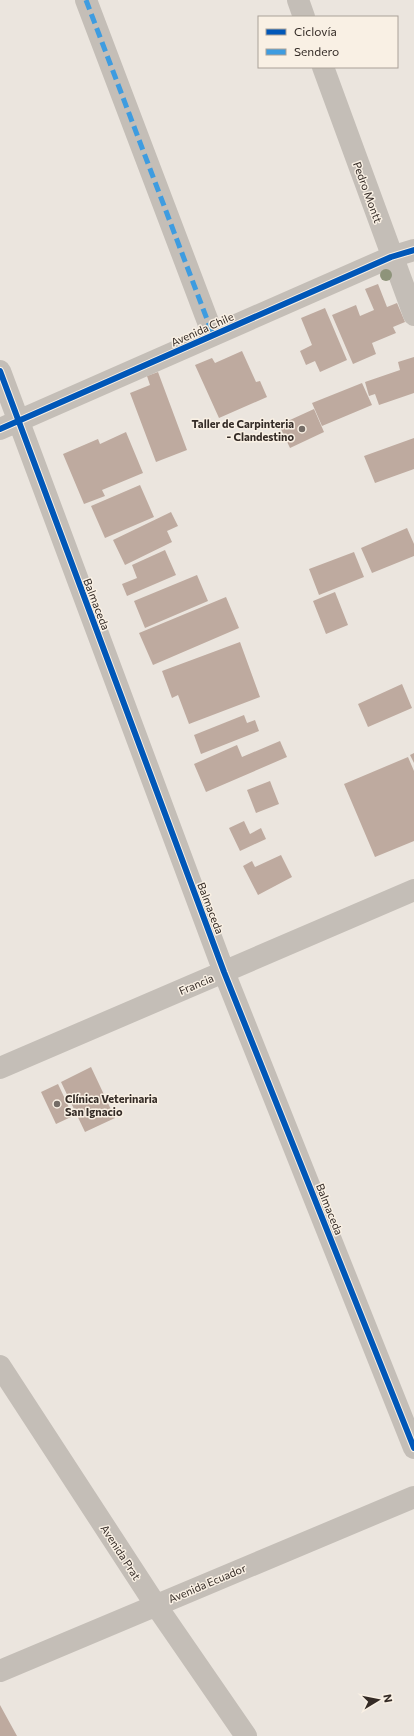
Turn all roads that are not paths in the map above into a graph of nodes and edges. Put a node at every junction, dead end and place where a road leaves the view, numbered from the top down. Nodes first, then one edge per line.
1 (86, 0) edge
2 (298, 0) edge
3 (304, 16) edge
4 (323, 68) edge
5 (414, 250) edge
6 (391, 257) junction
7 (414, 316) edge
8 (213, 335) junction
9 (0, 370) edge
10 (9, 425) edge
11 (414, 890) edge
12 (224, 972) junction
13 (0, 1068) edge
14 (0, 1366) edge
15 (414, 1448) edge
16 (414, 1497) edge
17 (155, 1604) junction
18 (0, 1671) edge
19 (246, 1736) edge

1 - 8 street
2 - 3 street
4 - 6 street, Pedro Montt
5 - 6 street, Avenida Chile
6 - 7 street, Pedro Montt
6 - 8 street, Avenida Chile
8 - 10 street, Avenida Chile
9 - 10 street, Balmaceda
10 - 12 street, Balmaceda
11 - 12 street, Francia
12 - 13 street, Francia
12 - 15 street, Balmaceda
14 - 17 street, Avenida Prat
16 - 17 street, Avenida Ecuador
17 - 18 street, Avenida Ecuador
17 - 19 street, Avenida Prat

